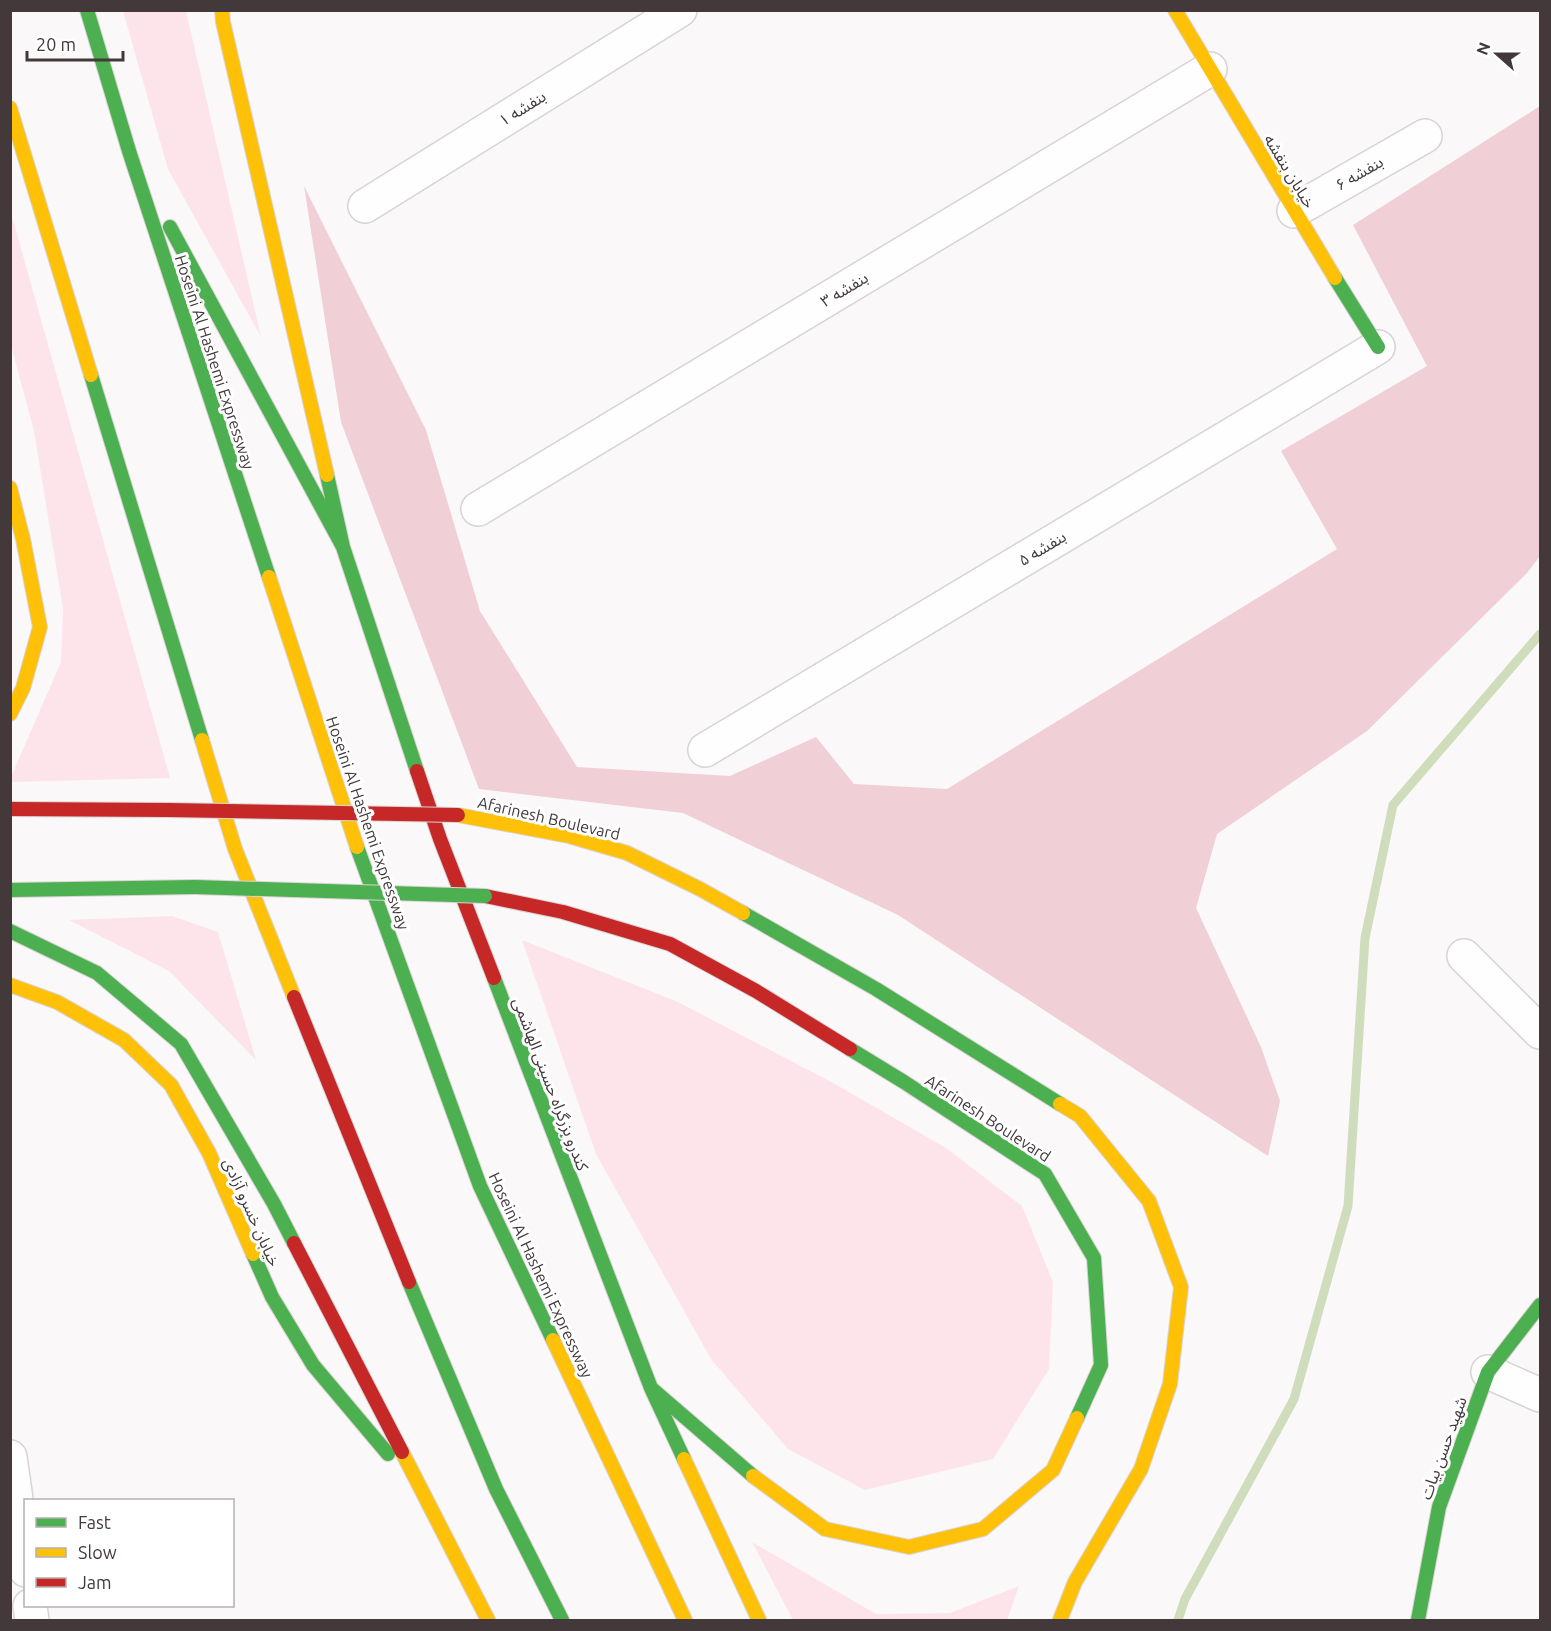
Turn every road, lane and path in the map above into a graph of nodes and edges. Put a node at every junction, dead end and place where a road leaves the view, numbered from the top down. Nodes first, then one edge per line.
1 (87, 10) edge
2 (222, 10) edge
3 (680, 10) edge
4 (1175, 10) edge
5 (1210, 69) junction
6 (10, 108) edge
7 (1425, 136) dead end
8 (129, 151) junction
9 (364, 206) dead end
10 (1294, 211) junction
11 (1378, 347) joint
12 (10, 488) edge
13 (478, 509) dead end
14 (343, 547) junction
15 (10, 714) edge
16 (705, 750) dead end
17 (10, 809) edge
18 (10, 890) edge
19 (10, 931) edge
20 (1464, 956) dead end
21 (10, 985) edge
22 (1540, 1032) edge
23 (1540, 1305) edge
24 (1488, 1372) junction
25 (651, 1388) junction
26 (1540, 1395) edge
27 (10, 1457) edge
28 (426, 1499) junction
29 (24, 1556) edge
30 (488, 1620) edge
31 (562, 1620) edge
32 (685, 1620) edge
33 (759, 1620) edge
34 (1060, 1620) edge
35 (1418, 1620) edge

1 - 8 main road, Hoseini Al Hashemi Expressway
2 - 14 main road
3 - 9 street, بنفشه ۱
4 - 5 main road, خیابان بنفشه
5 - 10 main road, خیابان بنفشه
5 - 13 street, بنفشه ۳
6 - 31 main road
7 - 10 street, بنفشه ۶
8 - 14 main road
8 - 32 main road, Hoseini Al Hashemi Expressway
10 - 11 main road, خیابان بنفشه
11 - 16 street, بنفشه ۵
12 - 15 main road
14 - 25 main road, کندرو بزرگراه حسینی الهاشمی
17 - 34 main road, Afarinesh Boulevard, bridge
18 - 25 main road, Afarinesh Boulevard, bridge
19 - 28 main road
20 - 22 street
21 - 28 main road, خیابان خسرو آزادی
23 - 24 main road, شهید حسن بیات
24 - 26 street
24 - 35 main road, شهید حسن بیات
25 - 33 main road, کندرو بزرگراه حسینی الهاشمی
27 - 29 street
28 - 30 main road

